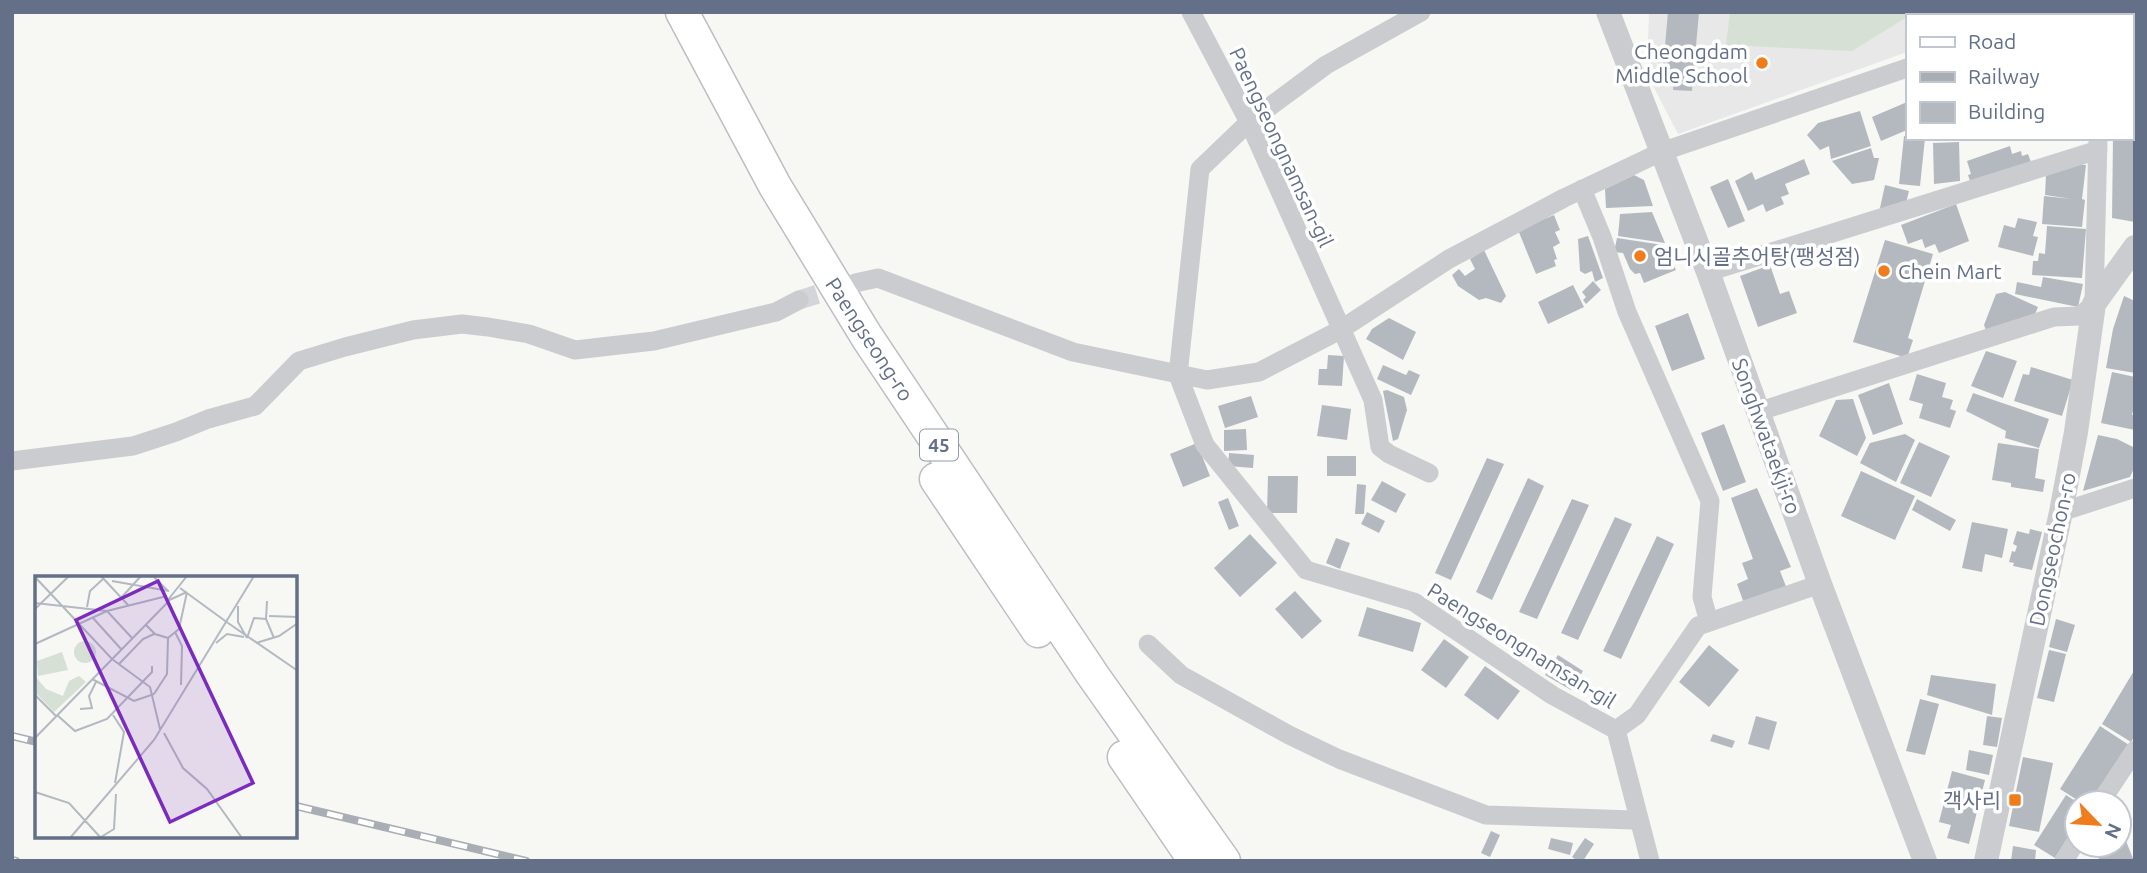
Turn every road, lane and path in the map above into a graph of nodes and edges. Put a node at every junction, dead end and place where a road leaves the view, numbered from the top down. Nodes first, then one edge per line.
1 (658, 12) edge
2 (682, 12) edge
3 (1191, 12) edge
4 (1421, 12) edge
5 (1608, 12) edge
6 (1906, 68) edge
7 (1249, 122) junction
8 (2098, 144) edge
9 (1661, 152) junction
10 (1582, 189) junction
11 (2135, 247) edge
12 (1708, 272) junction
13 (855, 283) tunnel mouth
14 (799, 300) tunnel mouth
15 (2094, 304) junction
16 (1340, 330) junction
17 (1178, 375) junction
18 (1757, 412) junction
19 (12, 461) edge
20 (1429, 473) dead end
21 (2135, 488) edge
22 (2061, 512) junction
23 (1820, 584) junction
24 (1709, 622) junction
25 (1148, 644) dead end
26 (1616, 730) junction
27 (2135, 750) edge
28 (2109, 789) edge
29 (1639, 818) junction
30 (1195, 861) edge
31 (1224, 861) edge
32 (1650, 861) edge
33 (1925, 861) edge
34 (1986, 861) edge

1 - 30 main road, Paengseong-ro / 45
2 - 31 main road, Paengseong-ro / 45
3 - 7 street, Paengseongnamsan-gil
4 - 7 street
5 - 9 street, Songhwataekji-ro
6 - 9 street
7 - 16 street, Paengseongnamsan-gil
7 - 17 street
8 - 12 street
8 - 15 street
9 - 10 street
9 - 12 street, Songhwataekji-ro
10 - 16 street
10 - 24 street
11 - 15 street, Dongseochon-ro
12 - 18 street, Songhwataekji-ro
13 - 17 street
14 - 19 street
15 - 18 street
15 - 22 street, Dongseochon-ro
16 - 17 street
16 - 20 street, Paengseongnamsan-gil
17 - 26 street, Paengseongnamsan-gil
18 - 23 street, Songhwataekji-ro
21 - 22 street
22 - 34 street, Dongseochon-ro
23 - 24 street, Paengseongnamsan-gil
23 - 33 street, Songhwataekji-ro
24 - 26 street, Paengseongnamsan-gil
25 - 29 street
26 - 29 street, Paengseongnamsan-gil
27 - 28 street
29 - 32 street, Paengseongnamsan-gil

